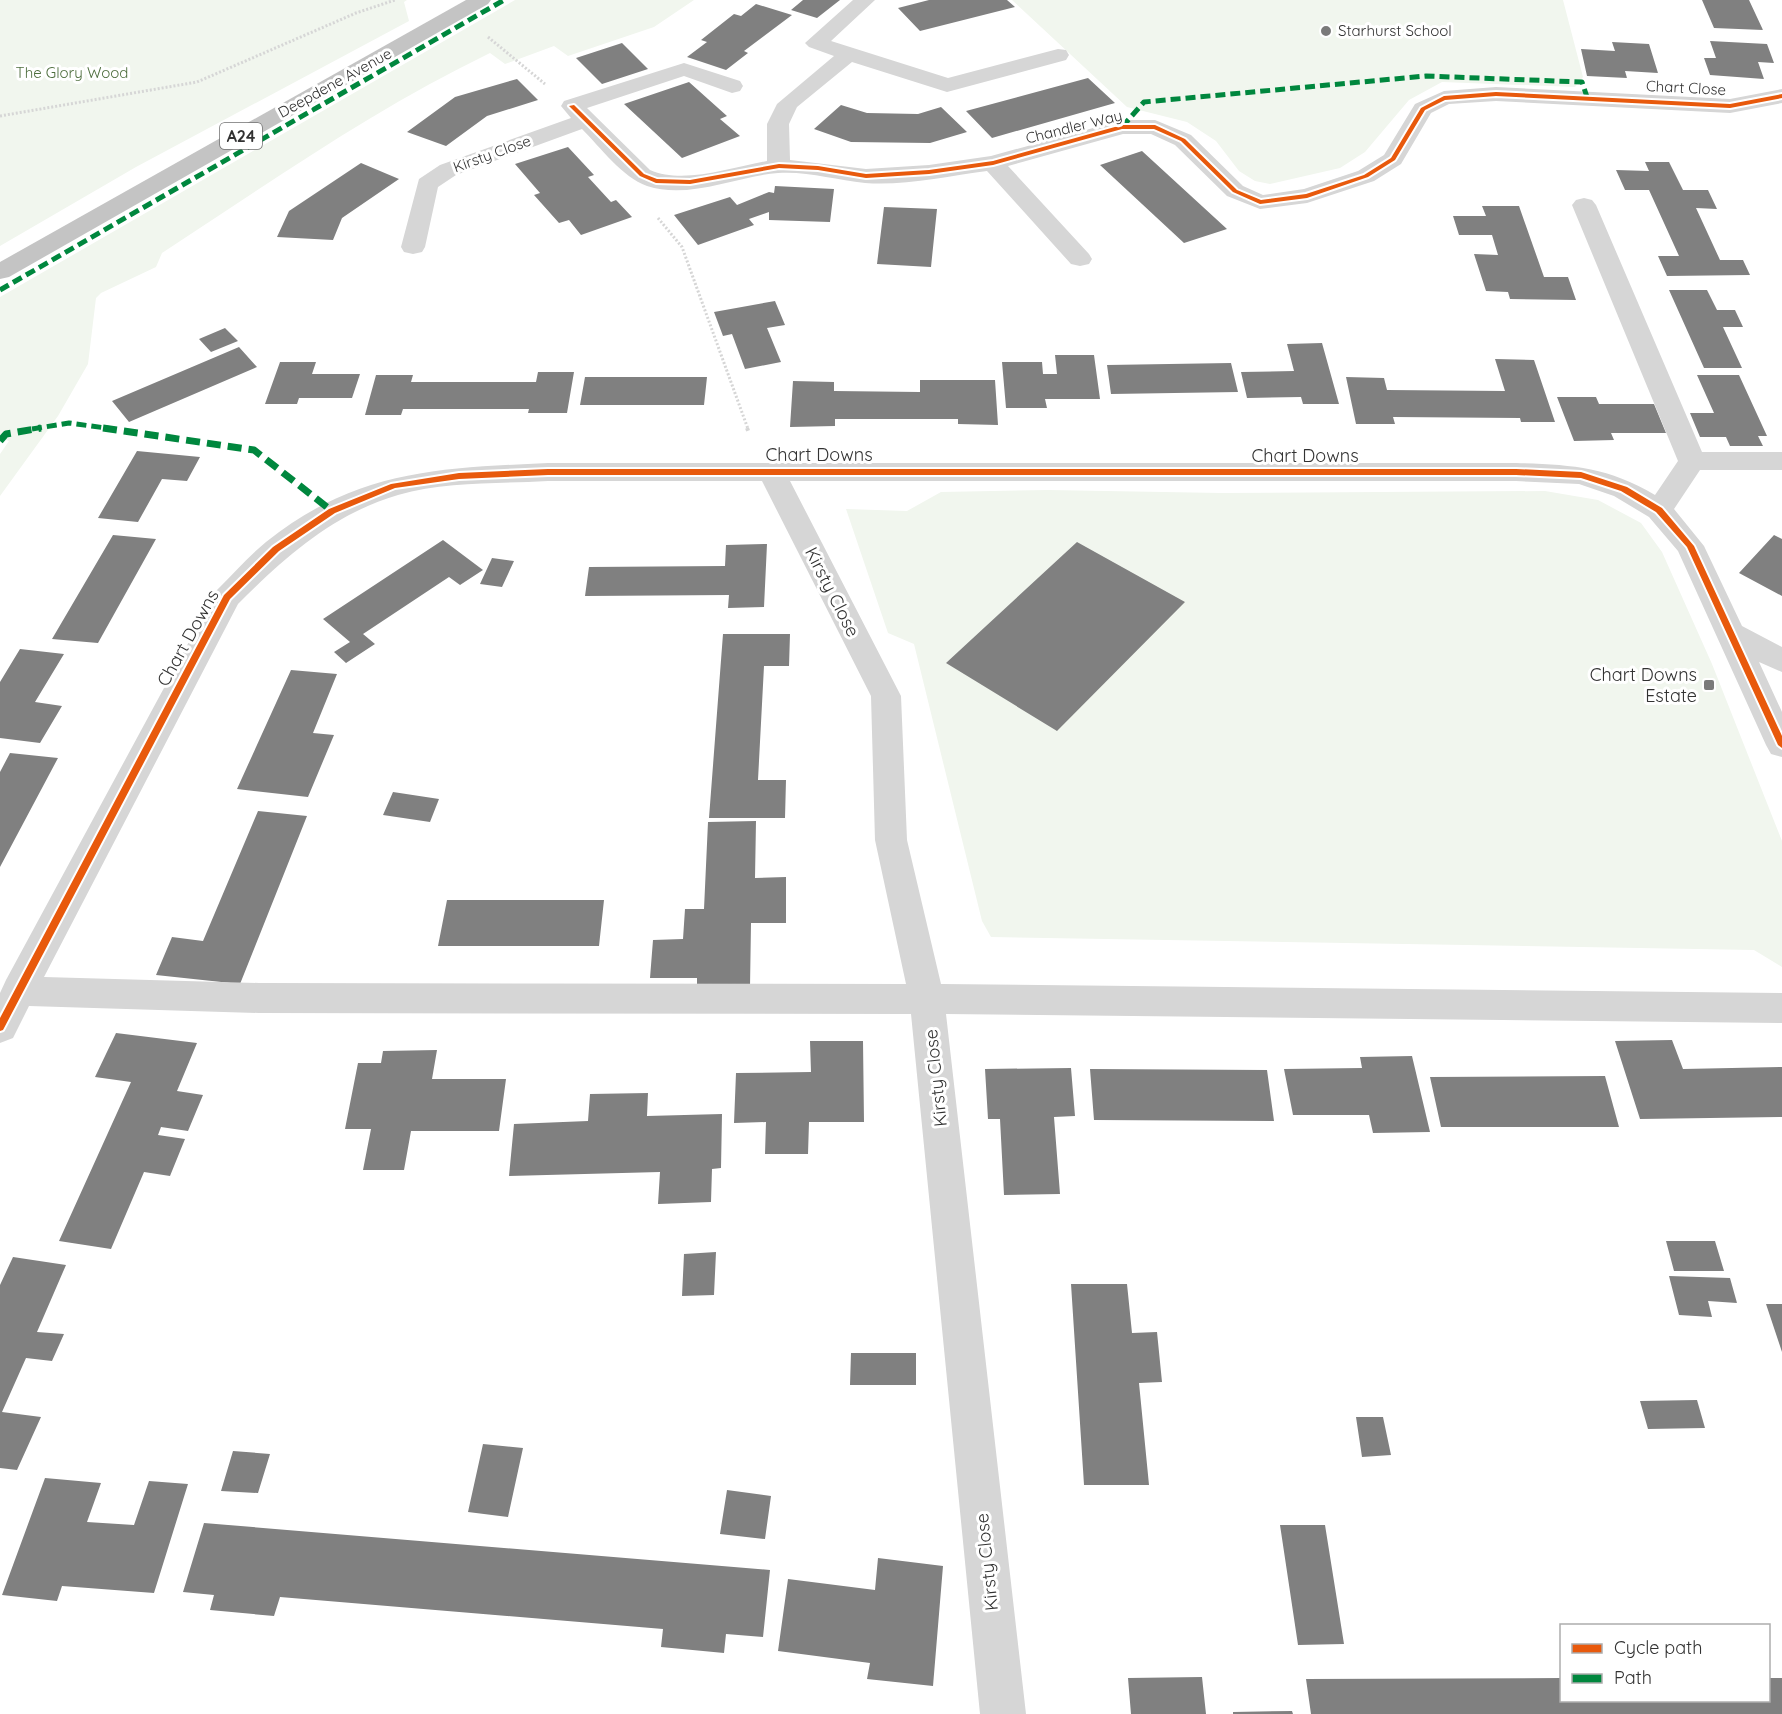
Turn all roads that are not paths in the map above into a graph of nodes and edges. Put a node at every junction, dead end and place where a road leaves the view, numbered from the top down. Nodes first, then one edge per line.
1 (481, 0) edge
2 (865, 0) edge
3 (849, 54) junction
4 (1058, 55) dead end
5 (732, 86) dead end
6 (1782, 96) edge
7 (1587, 97) joint
8 (579, 113) junction
9 (993, 163) junction
10 (779, 166) junction
11 (1584, 205) dead end
12 (413, 247) dead end
13 (1080, 259) dead end
14 (0, 272) edge
15 (1692, 461) junction
16 (1782, 461) edge
17 (771, 472) junction
18 (1659, 510) junction
19 (1733, 633) junction
20 (1782, 661) edge
21 (1782, 745) edge
22 (18, 991) junction
23 (927, 999) junction
24 (1782, 1008) edge
25 (0, 1027) edge
26 (1003, 1714) edge

1 - 14 highway, Deepdene Avenue / A24
2 - 3 street
3 - 4 street
3 - 10 street
5 - 8 street, Kirsty Close
6 - 7 street, Chart Close
7 - 9 street, Chandler Way
8 - 10 street, Chandler Way
8 - 12 street, Kirsty Close
9 - 10 street, Chandler Way
9 - 13 street
11 - 15 street
15 - 16 street
15 - 18 street
17 - 18 street, Chart Downs
17 - 22 street, Chart Downs
17 - 23 street, Kirsty Close
18 - 19 street, Chart Downs
19 - 20 street
19 - 21 street, Chart Downs
22 - 23 street
22 - 25 street, Chart Downs
23 - 24 street
23 - 26 street, Kirsty Close

